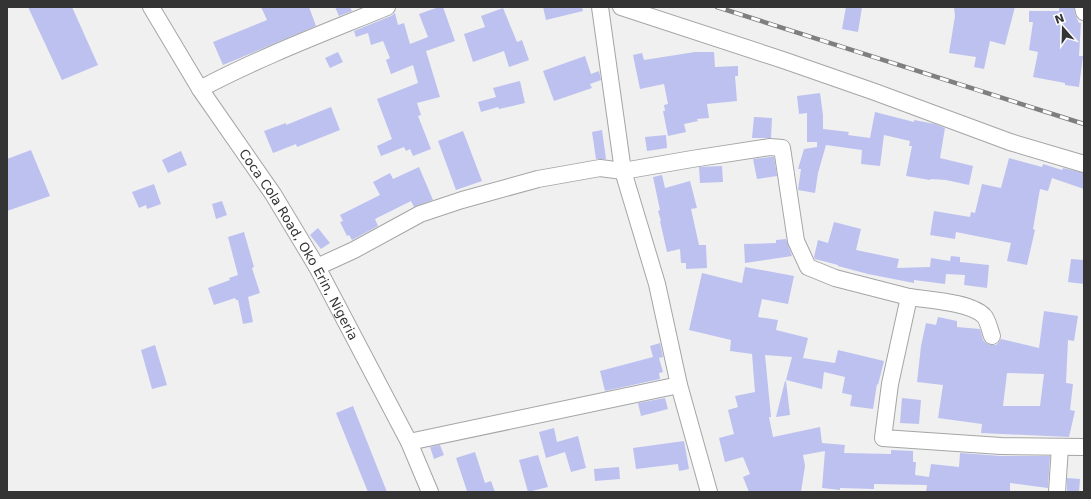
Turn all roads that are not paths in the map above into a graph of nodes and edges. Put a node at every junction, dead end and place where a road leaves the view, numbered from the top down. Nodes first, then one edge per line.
1 (151, 7) edge
2 (387, 7) edge
3 (600, 7) edge
4 (621, 7) edge
5 (1083, 7) edge
6 (1084, 12) edge
7 (200, 89) junction
8 (1084, 164) edge
9 (623, 171) junction
10 (317, 267) junction
11 (909, 297) junction
12 (992, 336) dead end
13 (679, 385) junction
14 (409, 442) junction
15 (1060, 447) junction
16 (1084, 447) edge
17 (430, 492) edge
18 (709, 492) edge
19 (1057, 492) edge

1 - 7 street, Coca Cola Road, Oko Erin, Nigeria
2 - 7 street
3 - 9 street
4 - 8 street
5 - 6 street
7 - 10 street, Coca Cola Road, Oko Erin, Nigeria
9 - 10 street
9 - 11 street
9 - 13 street
10 - 14 street, Coca Cola Road, Oko Erin, Nigeria
11 - 12 street
11 - 15 street
13 - 14 street
13 - 18 street
14 - 17 street, Coca Cola Road, Oko Erin, Nigeria
15 - 16 street
15 - 19 street

